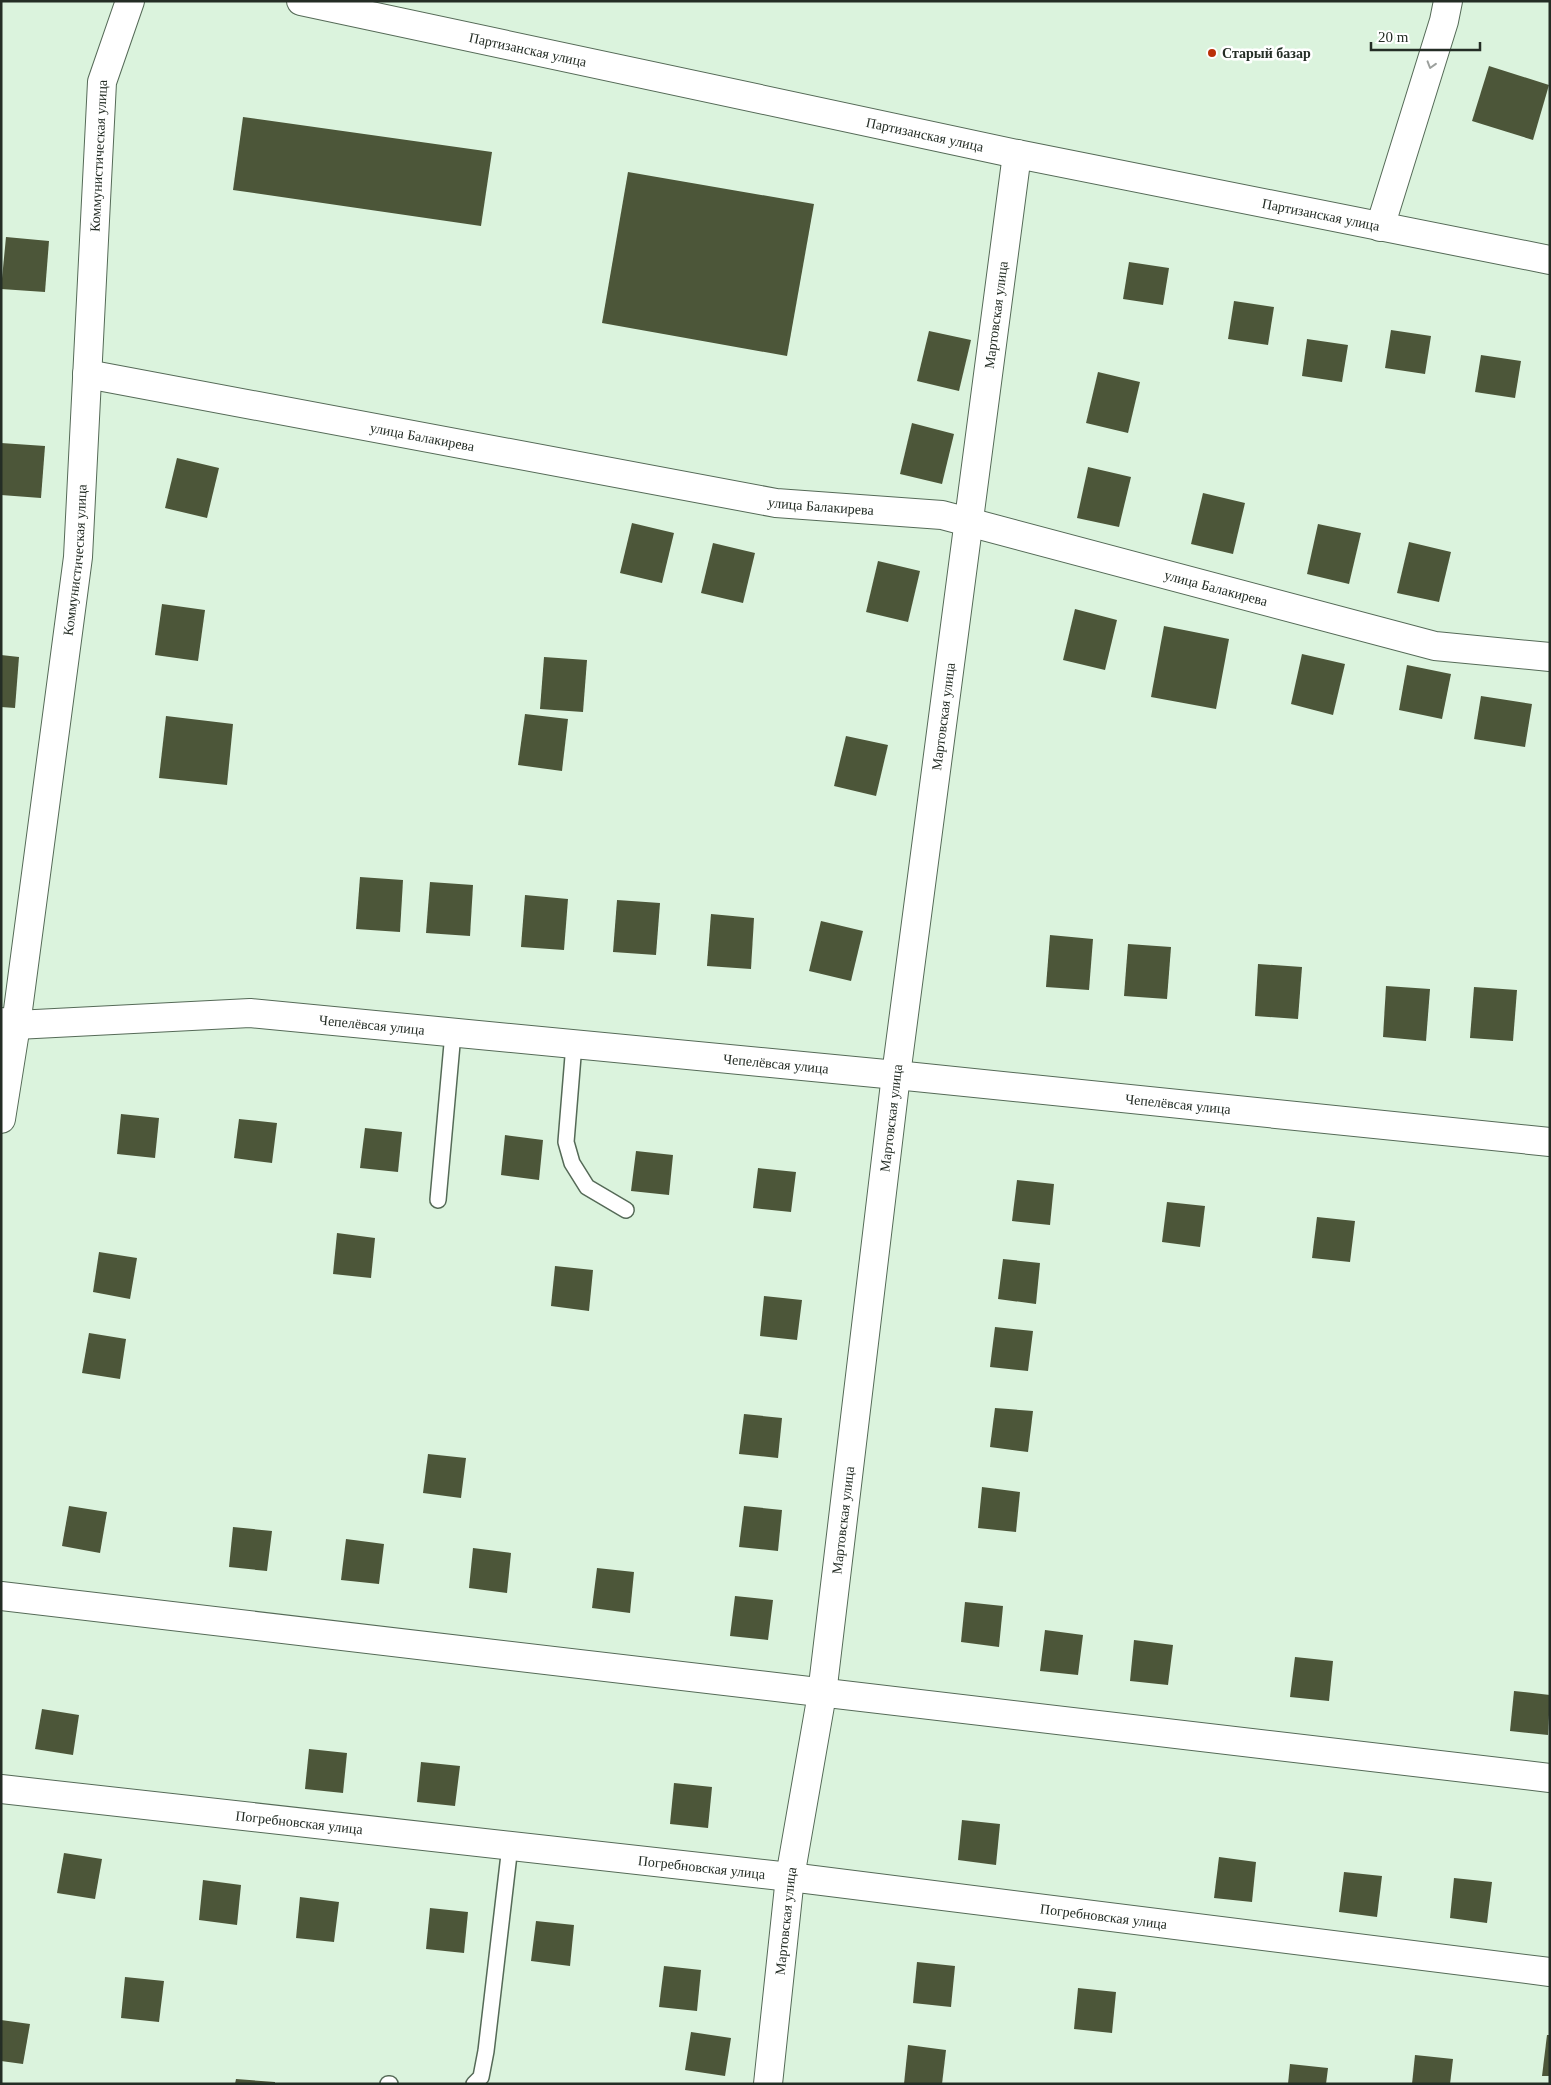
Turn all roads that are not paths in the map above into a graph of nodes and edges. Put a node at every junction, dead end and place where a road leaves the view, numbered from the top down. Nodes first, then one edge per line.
1 (130, 1) edge
2 (1448, 1) edge
3 (306, 2) edge
4 (1017, 154) junction
5 (1380, 227) junction
6 (1550, 260) edge
7 (87, 374) junction
8 (969, 522) junction
9 (1550, 656) edge
10 (9, 1024) edge
11 (453, 1033) junction
12 (574, 1044) junction
13 (896, 1075) junction
14 (1, 1119) edge
15 (1550, 1142) edge
16 (438, 1200) dead end
17 (626, 1210) dead end
18 (1, 1596) edge
19 (822, 1694) junction
20 (1550, 1778) edge
21 (1, 1789) edge
22 (510, 1846) junction
23 (790, 1877) junction
24 (1550, 1972) edge
25 (474, 2084) edge
26 (768, 2084) edge

1 - 7 street, Коммунистическая улица
2 -> 5 street
3 - 4 street, Партизанская улица
4 - 5 street, Партизанская улица
4 - 8 street, Мартовская улица
5 - 6 street, Партизанская улица
7 - 8 street, улица Балакирева
7 - 10 street, Коммунистическая улица
8 - 9 street, улица Балакирева
8 - 13 street, Мартовская улица
10 - 11 street, Чепелёвсая улица
10 - 14 street, Коммунистическая улица
11 - 12 street, Чепелёвсая улица
11 - 16 lane
12 - 13 street, Чепелёвсая улица
12 - 17 lane
13 - 15 street, Чепелёвсая улица
13 - 19 street, Мартовская улица
18 - 19 street
19 - 20 street
19 - 23 street, Мартовская улица
21 - 22 street, Погребновская улица
22 - 23 street, Погребновская улица
22 - 25 lane
23 - 24 street, Погребновская улица
23 - 26 street, Мартовская улица

